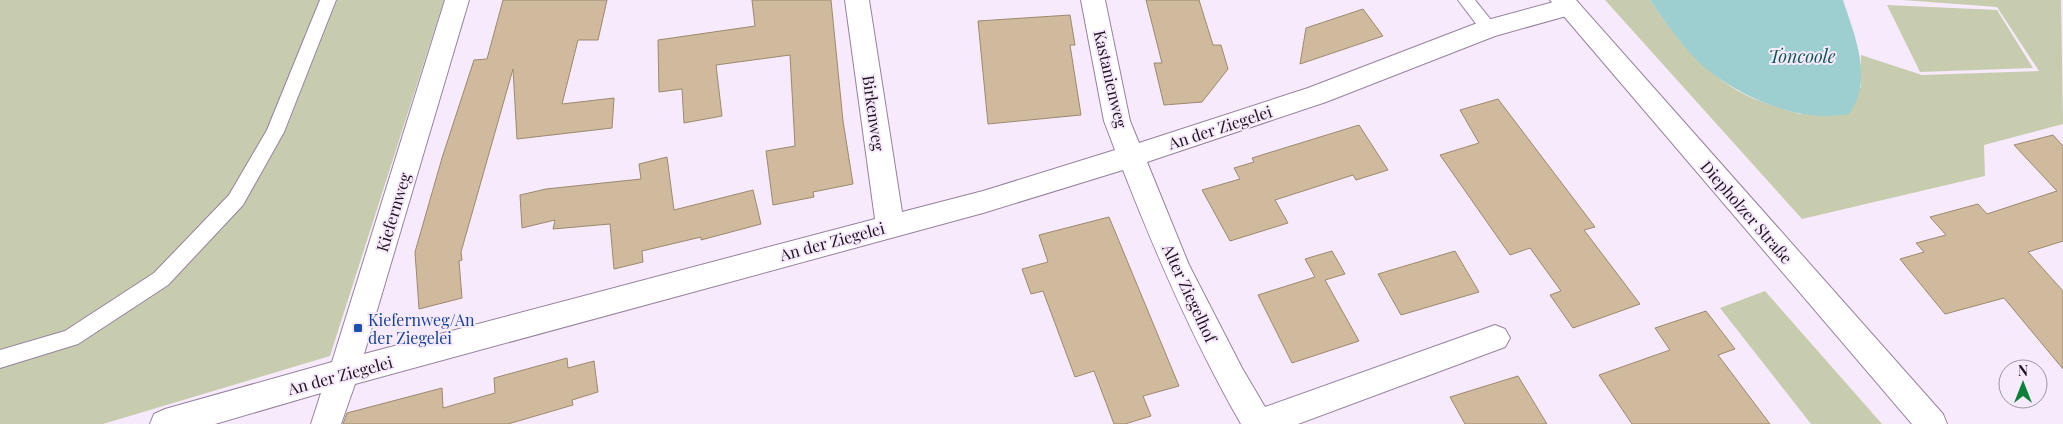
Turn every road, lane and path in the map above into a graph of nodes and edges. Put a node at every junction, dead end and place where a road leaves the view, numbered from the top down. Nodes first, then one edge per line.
1 (328, 0) edge
2 (457, 0) edge
3 (857, 0) edge
4 (1093, 0) edge
5 (1466, 0) edge
6 (1565, 3) edge
7 (1489, 29) junction
8 (1132, 156) junction
9 (890, 226) junction
10 (1495, 338) dead end
11 (0, 359) edge
12 (344, 373) junction
13 (165, 424) edge
14 (326, 424) edge
15 (1258, 424) edge
16 (1932, 424) edge

1 - 11 lane
2 - 12 street, Kiefernweg
3 - 9 street, Birkenweg
4 - 8 street, Kastanienweg
5 - 7 lane
6 - 7 street, An der Ziegelei
6 - 16 street, Diepholzer Straße
7 - 8 street, An der Ziegelei
8 - 9 street, An der Ziegelei
8 - 15 street, Alter Ziegelhof
9 - 12 street, An der Ziegelei
10 - 15 street, Alter Ziegelhof
12 - 13 street, An der Ziegelei
12 - 14 street, Kiefernweg

